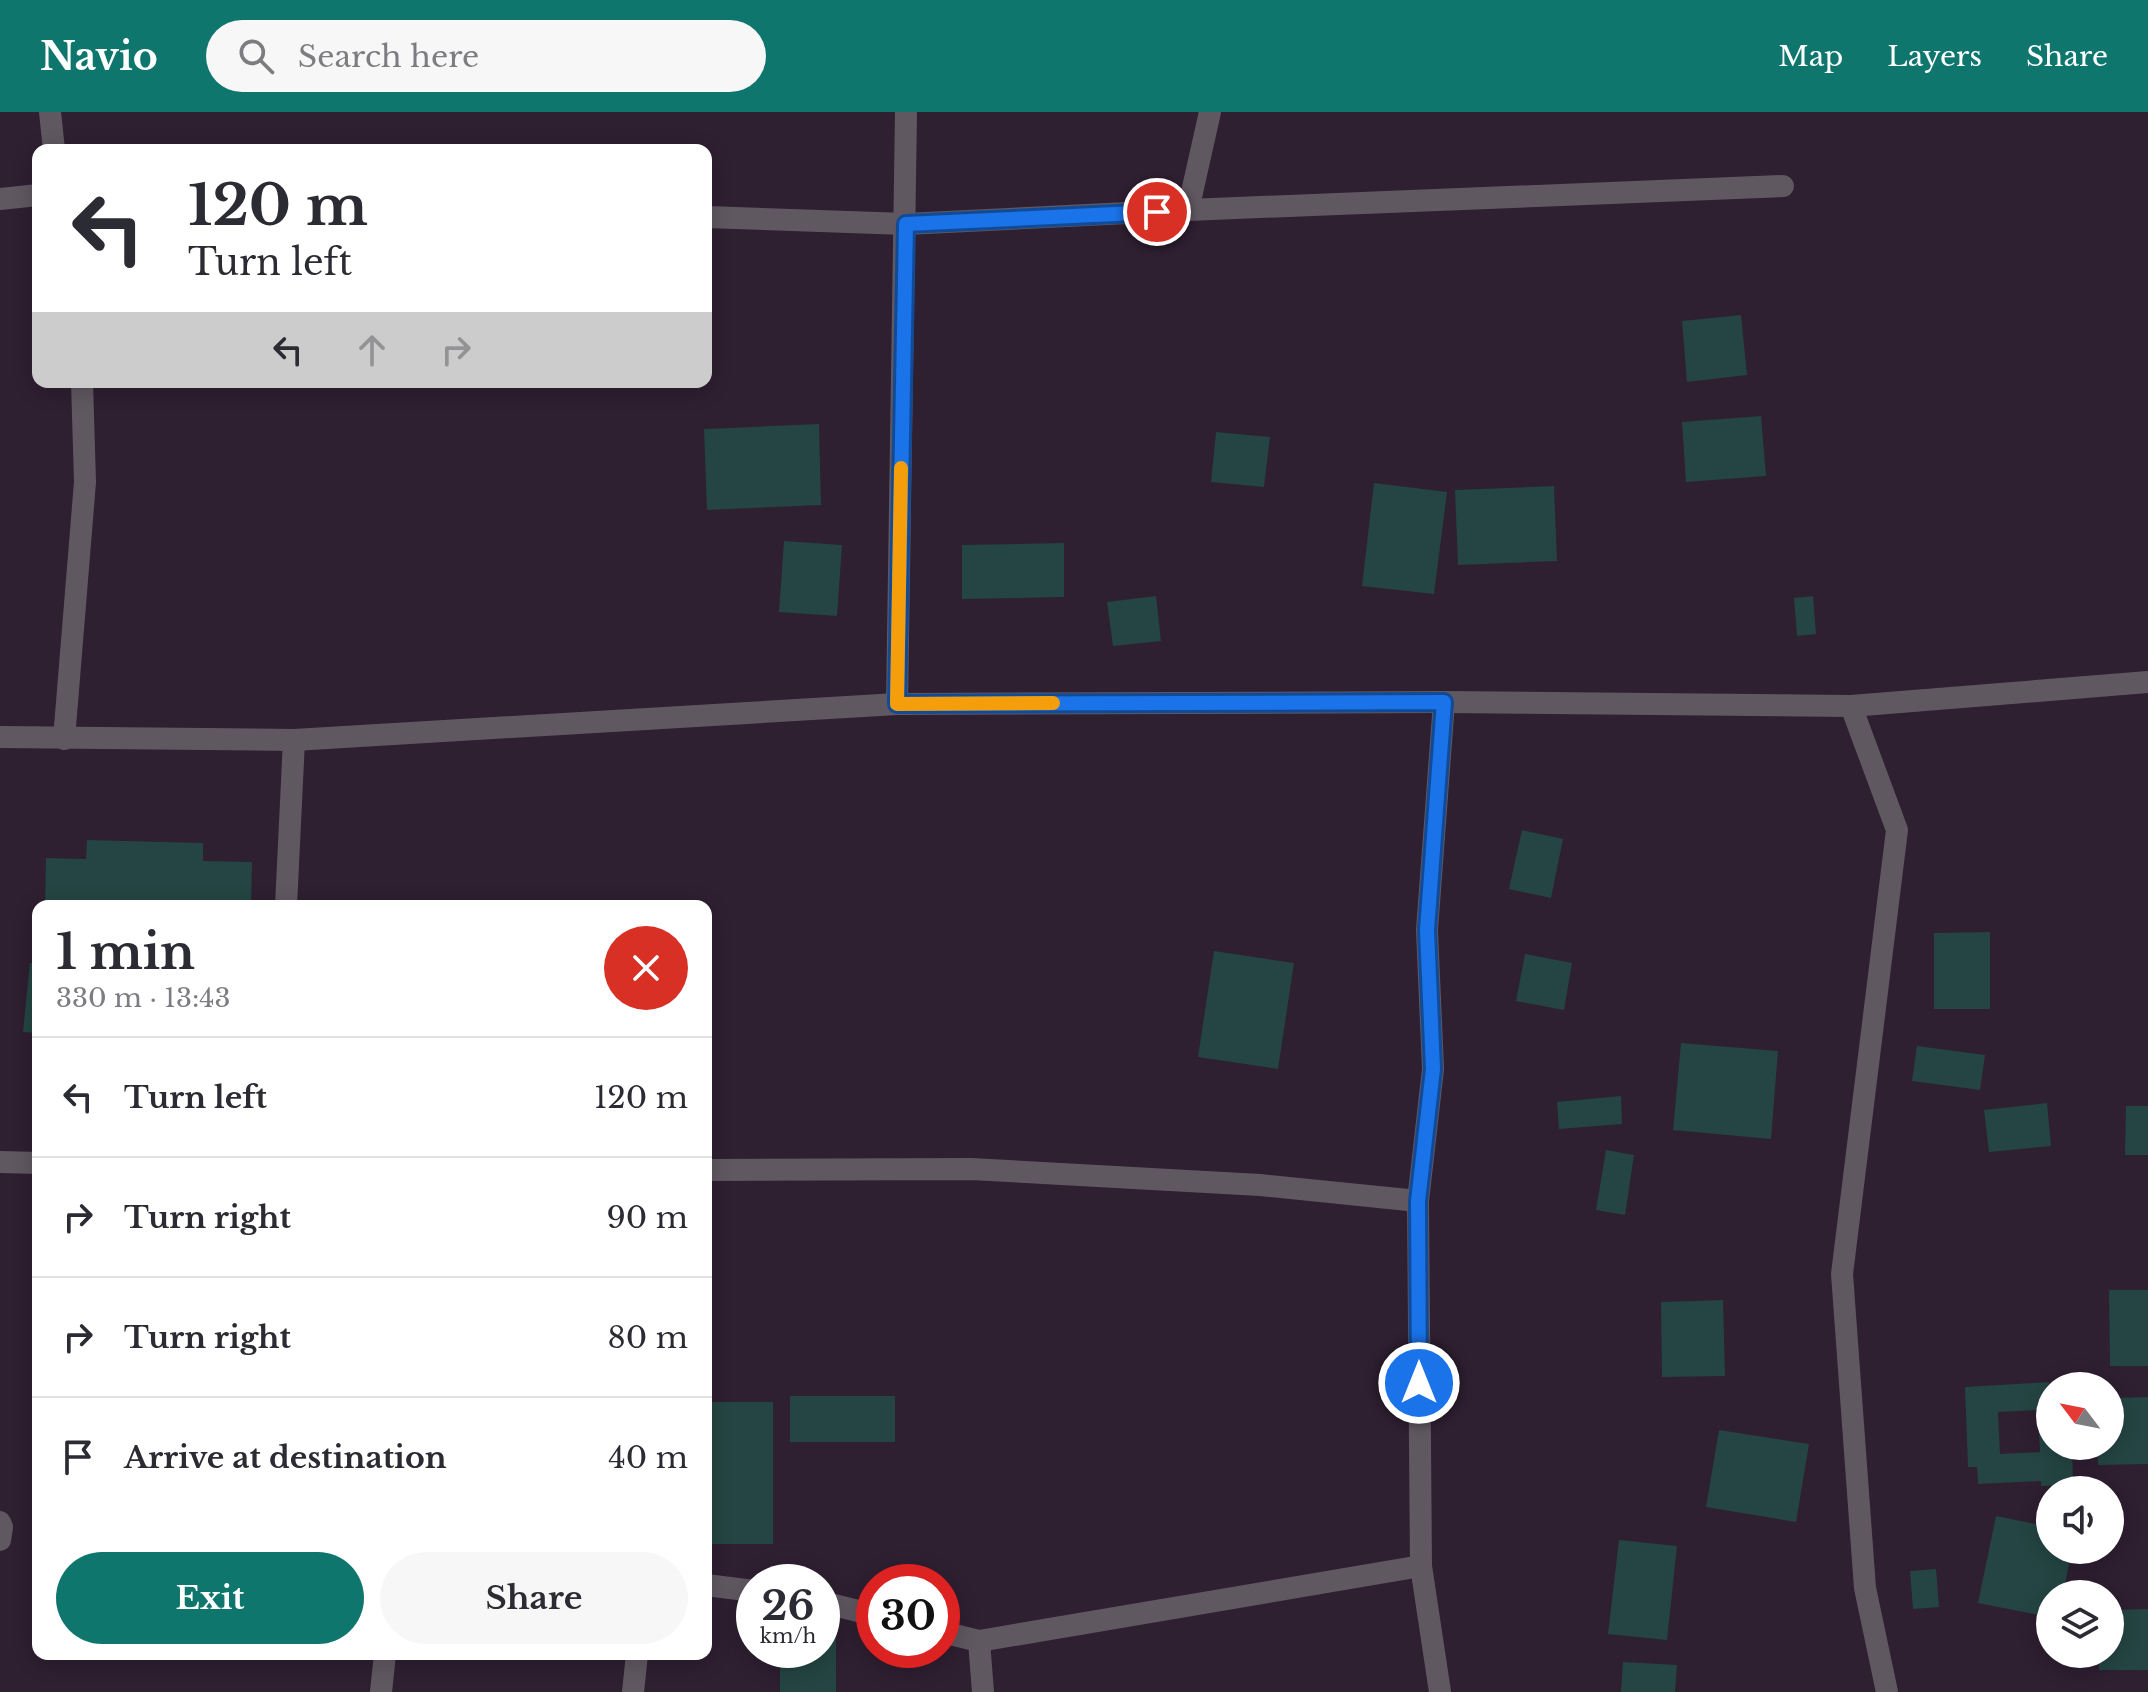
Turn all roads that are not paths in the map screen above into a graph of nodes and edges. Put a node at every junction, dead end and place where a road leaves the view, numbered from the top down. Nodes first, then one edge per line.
1 (50, 112) edge
2 (906, 112) edge
3 (1210, 112) edge
4 (53, 144) edge
5 (1783, 186) dead end
6 (32, 196) edge
7 (0, 199) edge
8 (1188, 210) junction
9 (712, 217) edge
10 (906, 224) junction
11 (82, 388) edge
12 (2148, 682) edge
13 (1444, 702) junction
14 (897, 704) junction
15 (1851, 706) junction
16 (0, 737) edge
17 (64, 739) junction
18 (294, 740) junction
19 (286, 900) edge
20 (0, 1162) edge
21 (32, 1163) edge
22 (712, 1170) edge
23 (1418, 1201) junction
24 (0, 1522) edge
25 (0, 1540) edge
26 (1421, 1566) junction
27 (712, 1586) edge
28 (736, 1589) edge
29 (960, 1636) edge
30 (979, 1641) junction
31 (384, 1660) edge
32 (636, 1660) edge
33 (381, 1692) edge
34 (633, 1692) edge
35 (983, 1692) edge
36 (1440, 1692) edge
37 (1887, 1692) edge

1 - 4 street
2 - 10 street
3 - 8 street
5 - 8 street
6 - 7 street
8 - 10 street
9 - 10 street
10 - 14 street
11 - 17 street
12 - 15 street
13 - 14 street
13 - 15 street
13 - 23 street
14 - 18 street
15 - 37 street
16 - 17 street
17 - 18 street
18 - 19 street
20 - 21 street
22 - 23 street
23 - 26 street
24 - 25 street
26 - 30 street
26 - 36 street
27 - 28 street
29 - 30 street
30 - 35 street
31 - 33 street
32 - 34 street

